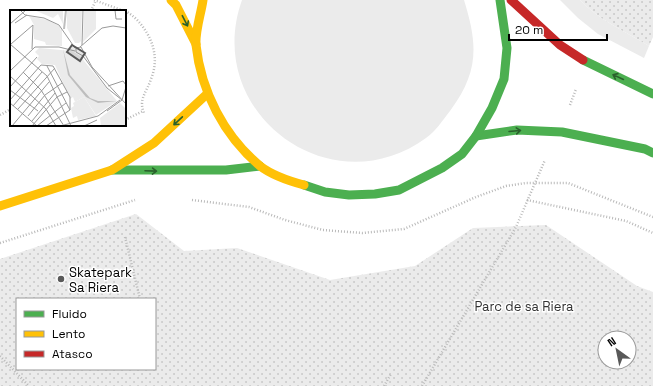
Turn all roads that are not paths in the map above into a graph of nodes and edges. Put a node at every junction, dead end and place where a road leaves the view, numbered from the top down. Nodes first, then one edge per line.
1 (171, 0) edge
2 (203, 0) edge
3 (500, 0) edge
4 (511, 0) edge
5 (196, 44) junction
6 (206, 94) junction
7 (653, 94) edge
8 (476, 136) junction
9 (653, 153) edge
10 (260, 166) junction
11 (112, 170) junction
12 (0, 206) edge

1 -> 5 main road
2 - 5 main road
3 - 8 main road
7 -> 4 main road
5 - 6 main road
6 - 10 main road
6 -> 11 main road
8 -> 9 main road
8 - 10 main road
11 -> 10 main road
11 - 12 main road

